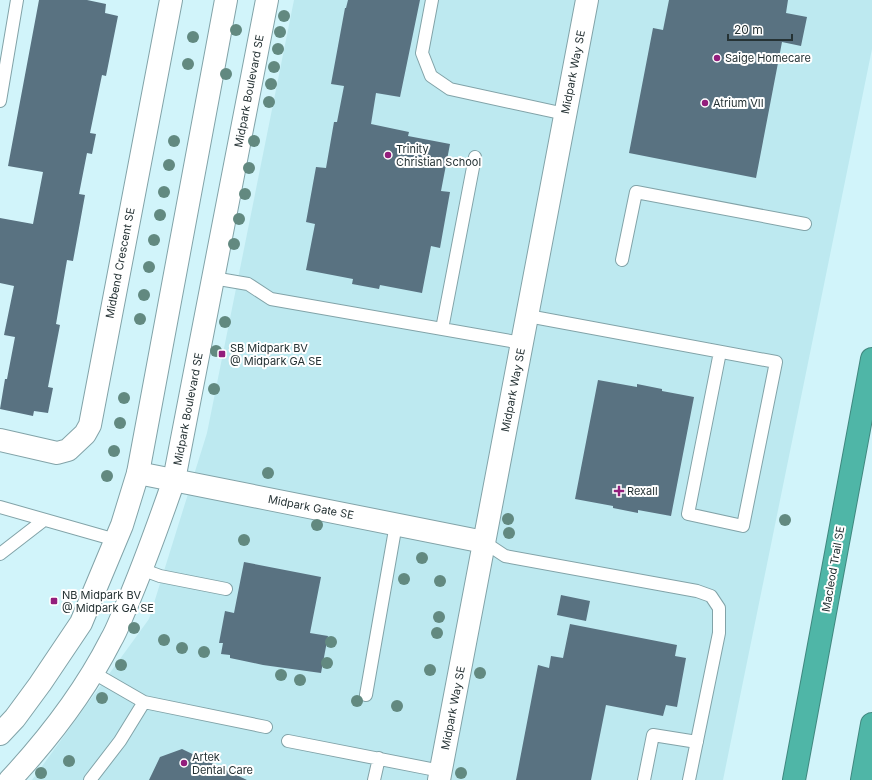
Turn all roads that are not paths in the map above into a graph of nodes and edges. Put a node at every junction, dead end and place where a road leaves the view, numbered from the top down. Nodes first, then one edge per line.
1 (17, 0) edge
2 (171, 0) edge
3 (226, 0) edge
4 (267, 0) edge
5 (432, 0) edge
6 (587, 0) edge
7 (0, 101) edge
8 (565, 114) junction
9 (475, 157) dead end
10 (805, 224) dead end
11 (622, 260) dead end
12 (213, 278) junction
13 (528, 316) junction
14 (442, 329) junction
15 (522, 343) junction
16 (720, 352) junction
17 (872, 359) edge
18 (0, 440) edge
19 (138, 473) junction
20 (174, 480) junction
21 (0, 507) edge
22 (44, 520) junction
23 (396, 524) junction
24 (116, 540) junction
25 (484, 542) junction
26 (0, 554) edge
27 (141, 570) junction
28 (226, 589) dead end
29 (92, 672) junction
30 (366, 695) dead end
31 (144, 702) junction
32 (872, 724) edge
33 (266, 727) dead end
34 (0, 734) edge
35 (288, 741) dead end
36 (696, 742) junction
37 (378, 758) junction
38 (440, 775) edge
39 (10, 780) edge
40 (90, 780) edge
41 (374, 780) edge
42 (644, 780) edge
43 (689, 780) edge
44 (794, 780) edge
45 (862, 780) edge

1 - 7 lane
2 - 18 street, Midbend Crescent SE
3 - 19 street
4 - 12 street, Midpark Boulevard SE
5 - 8 lane
6 - 8 street, Midpark Way SE
8 - 13 street, Midpark Way SE
9 - 14 lane
10 - 11 lane
12 - 14 lane
12 - 20 street, Midpark Boulevard SE
13 - 15 street, Midpark Way SE
13 - 16 lane
14 - 15 lane
15 - 25 street, Midpark Way SE
16 - 16 lane
17 - 44 highway, Macleod Trail SE
19 - 20 street, Midpark Gate SE
19 - 24 street
20 - 23 street, Midpark Gate SE
20 - 27 street, Midpark Boulevard SE
21 - 22 lane
22 - 24 lane
22 - 26 lane
23 - 25 street, Midpark Gate SE
23 - 30 lane
24 - 34 street
25 - 36 lane
25 - 38 street, Midpark Way SE
27 - 28 lane
27 - 29 street, Midpark Boulevard SE
29 - 31 lane
29 - 39 street, Midpark Boulevard SE
31 - 33 lane
31 - 40 lane
32 - 45 highway
35 - 37 lane
36 - 42 lane
36 - 43 lane
37 - 38 lane
37 - 41 lane

